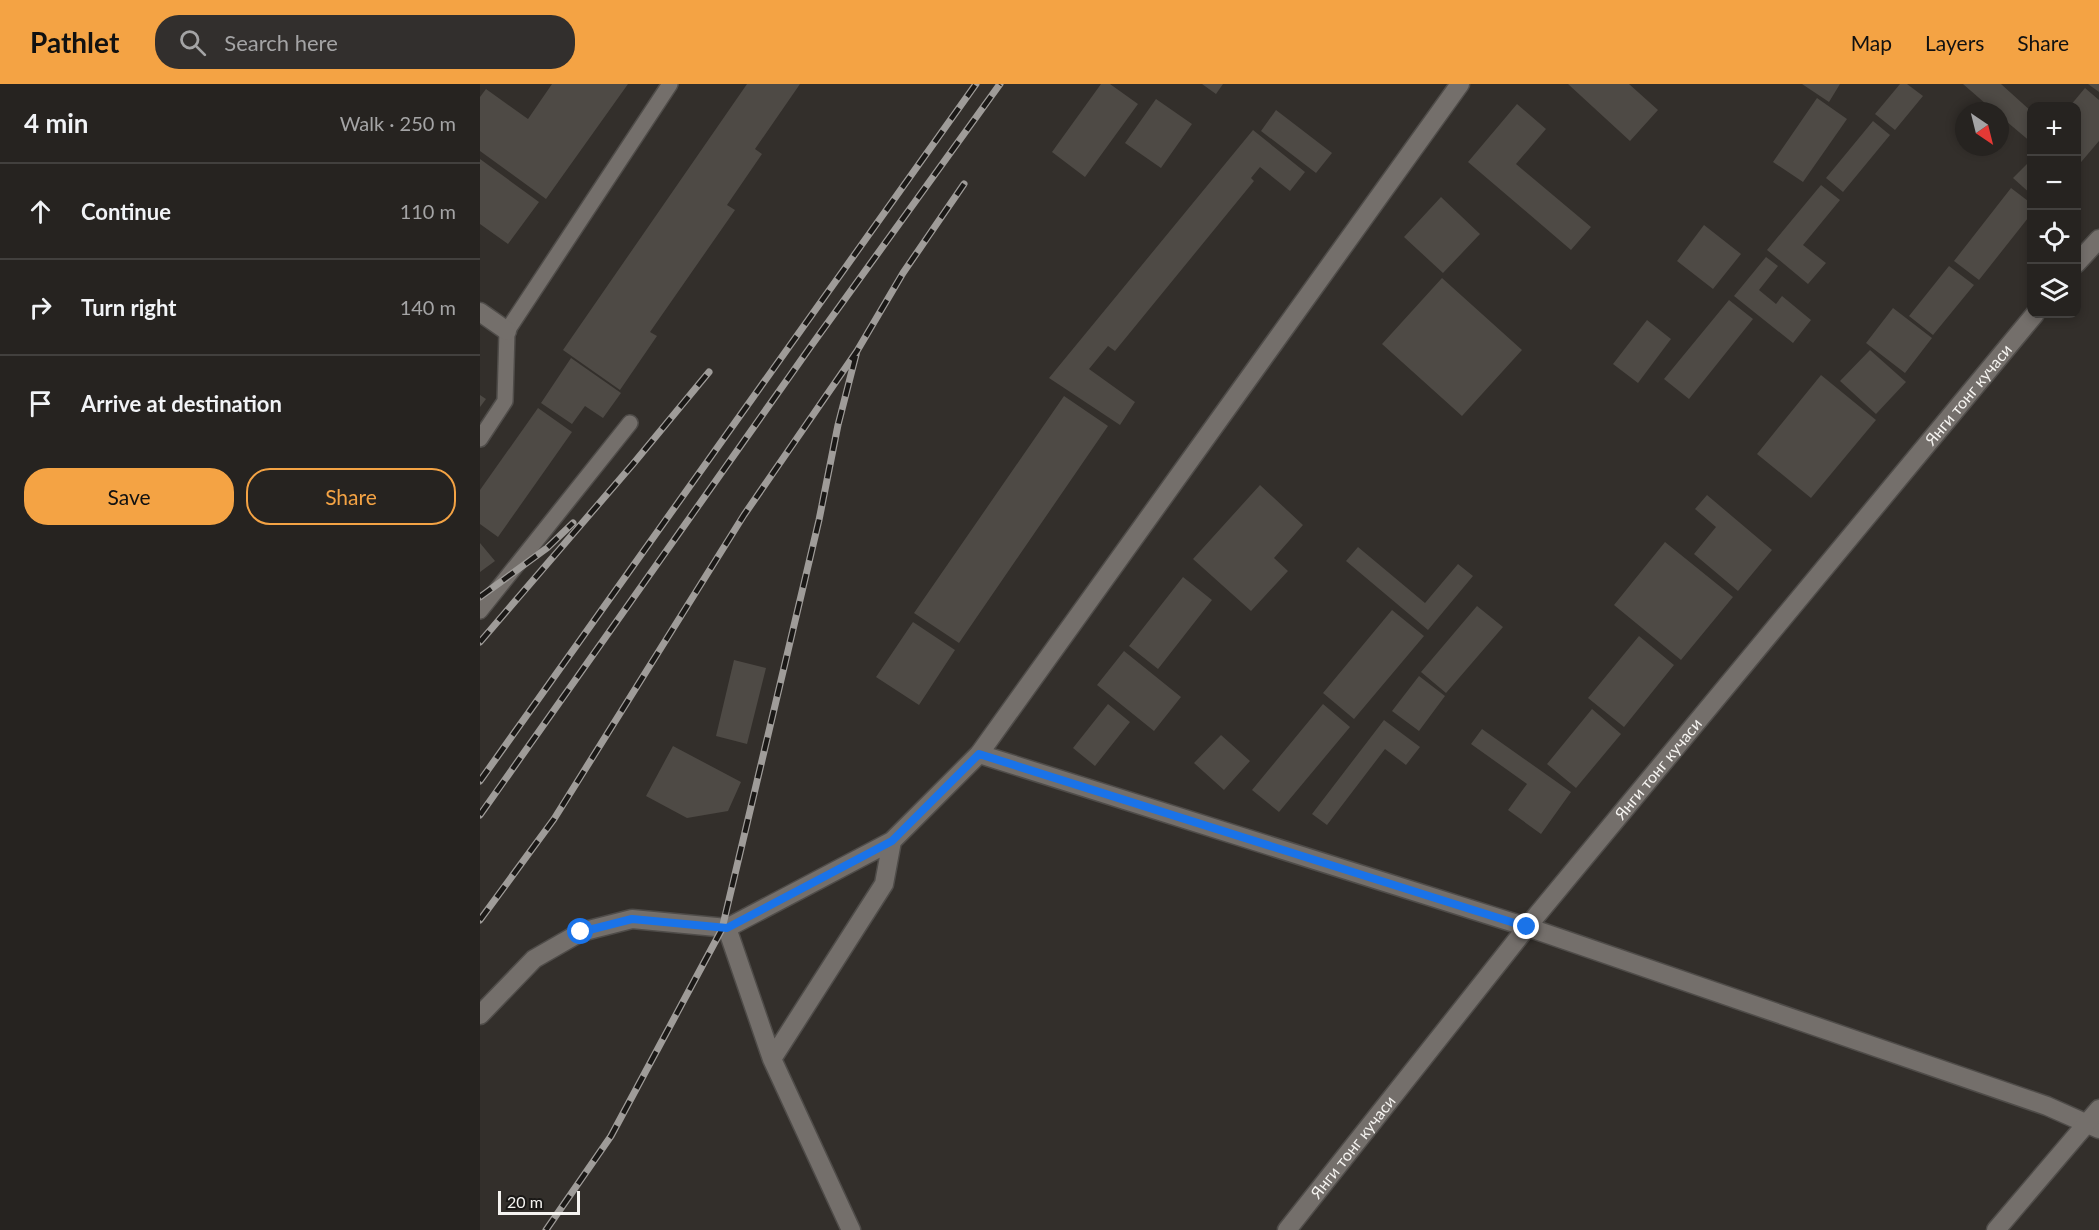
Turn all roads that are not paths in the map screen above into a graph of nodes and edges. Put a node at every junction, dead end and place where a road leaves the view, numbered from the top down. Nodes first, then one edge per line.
1 (670, 84) edge
2 (1460, 84) edge
3 (2099, 239) edge
4 (2081, 259) edge
5 (480, 312) edge
6 (2032, 318) edge
7 (507, 331) junction
8 (630, 423) dead end
9 (480, 439) edge
10 (480, 611) edge
11 (979, 754) junction
12 (892, 841) junction
13 (1527, 927) junction
14 (727, 928) junction
15 (480, 1015) edge
16 (772, 1059) junction
17 (2099, 1108) edge
18 (2093, 1126) edge
19 (851, 1230) edge
20 (1287, 1230) edge
21 (1996, 1230) edge

1 - 7 lane
2 - 11 street
3 - 4 street
5 - 7 street
6 - 13 street, Янги тонг кучаси
7 - 9 lane
8 - 10 lane
11 - 12 street
11 - 13 street
12 - 14 street
12 - 16 street
13 - 18 street
13 - 20 street, Янги тонг кучаси
14 - 15 street
14 - 16 street
16 - 19 street
17 - 18 street
18 - 21 street

